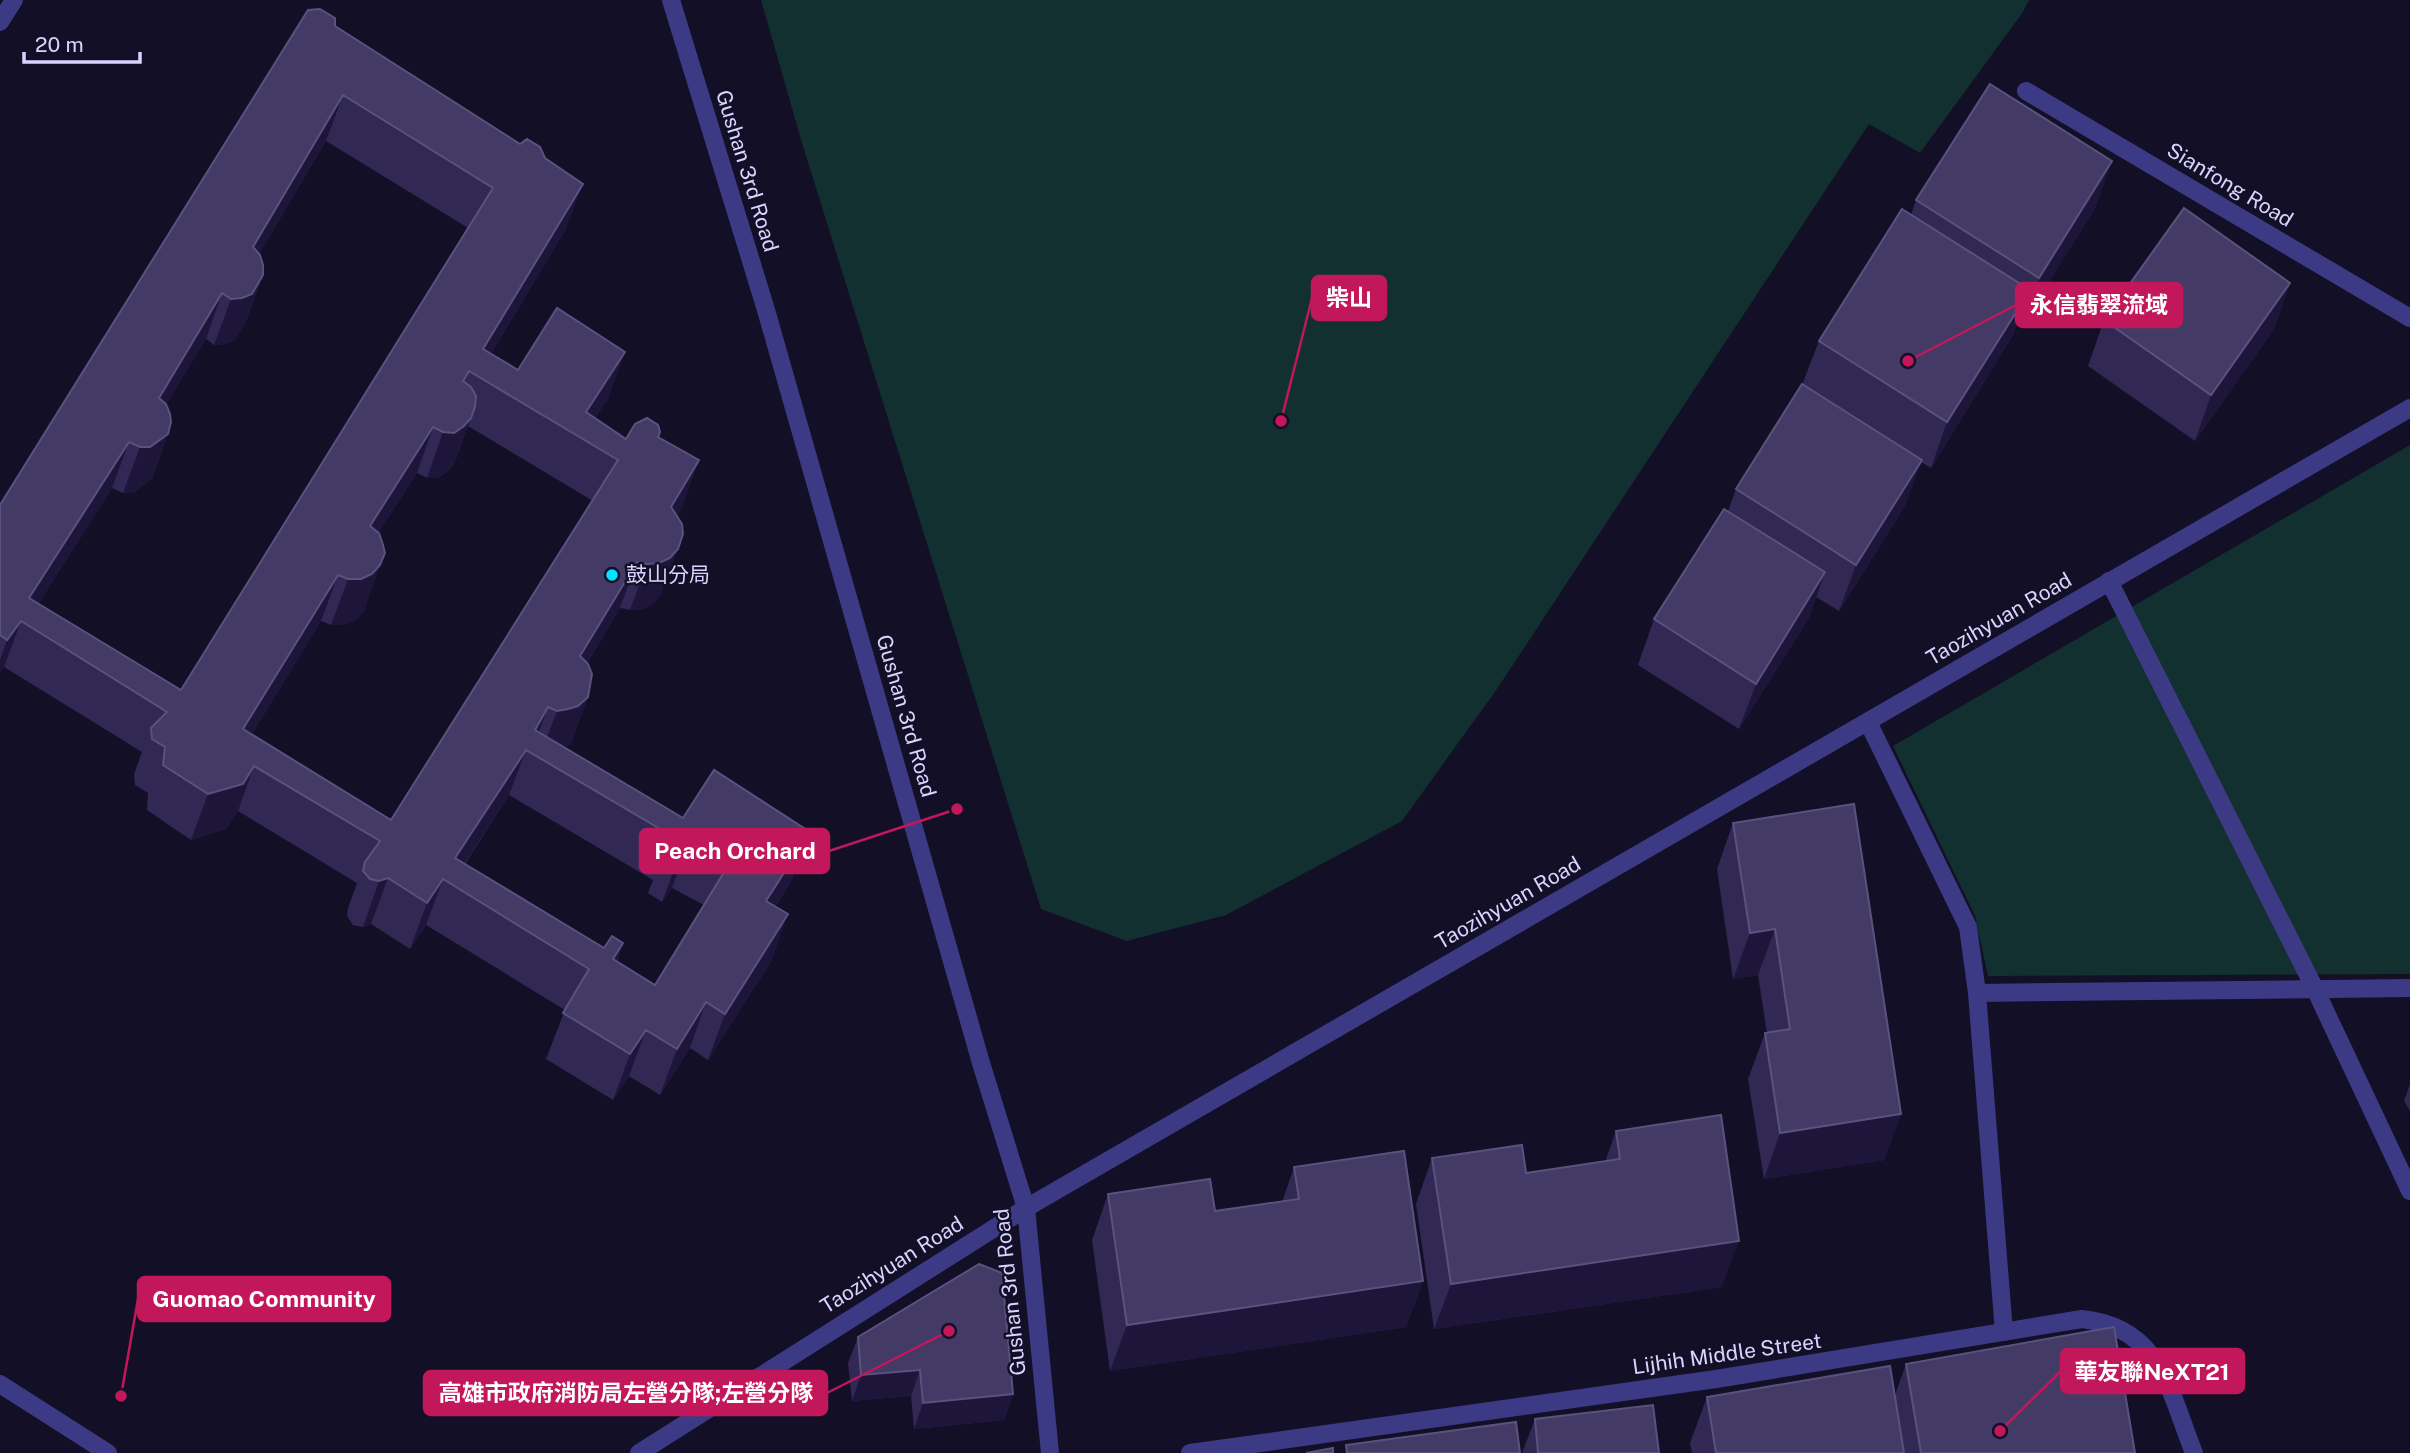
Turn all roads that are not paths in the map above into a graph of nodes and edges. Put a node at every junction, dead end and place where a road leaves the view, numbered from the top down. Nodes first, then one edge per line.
1 (14, 0) edge
2 (671, 0) edge
3 (0, 22) edge
4 (2026, 91) dead end
5 (2410, 318) edge
6 (2410, 408) edge
7 (2109, 581) junction
8 (1868, 722) junction
9 (2410, 988) edge
10 (2315, 989) junction
11 (1977, 993) junction
12 (2410, 1191) edge
13 (1026, 1208) junction
14 (2004, 1332) junction
15 (0, 1384) edge
16 (108, 1453) edge
17 (639, 1453) edge
18 (1050, 1453) edge
19 (1190, 1453) edge
20 (2194, 1453) edge

1 - 3 street
2 - 13 street, Gushan 3rd Road
4 - 5 street, Sianfong Road
6 - 7 street, Taozihyuan Road
7 - 8 street, Taozihyuan Road
7 - 10 street
8 - 11 street
8 - 13 street, Taozihyuan Road
9 - 10 street
10 - 11 street
10 - 12 street
11 - 14 street
13 - 17 street, Taozihyuan Road
13 - 18 street, Gushan 3rd Road
14 - 19 street, Lijhih Middle Street
14 - 20 street, Lijhih Middle Street
15 - 16 street

